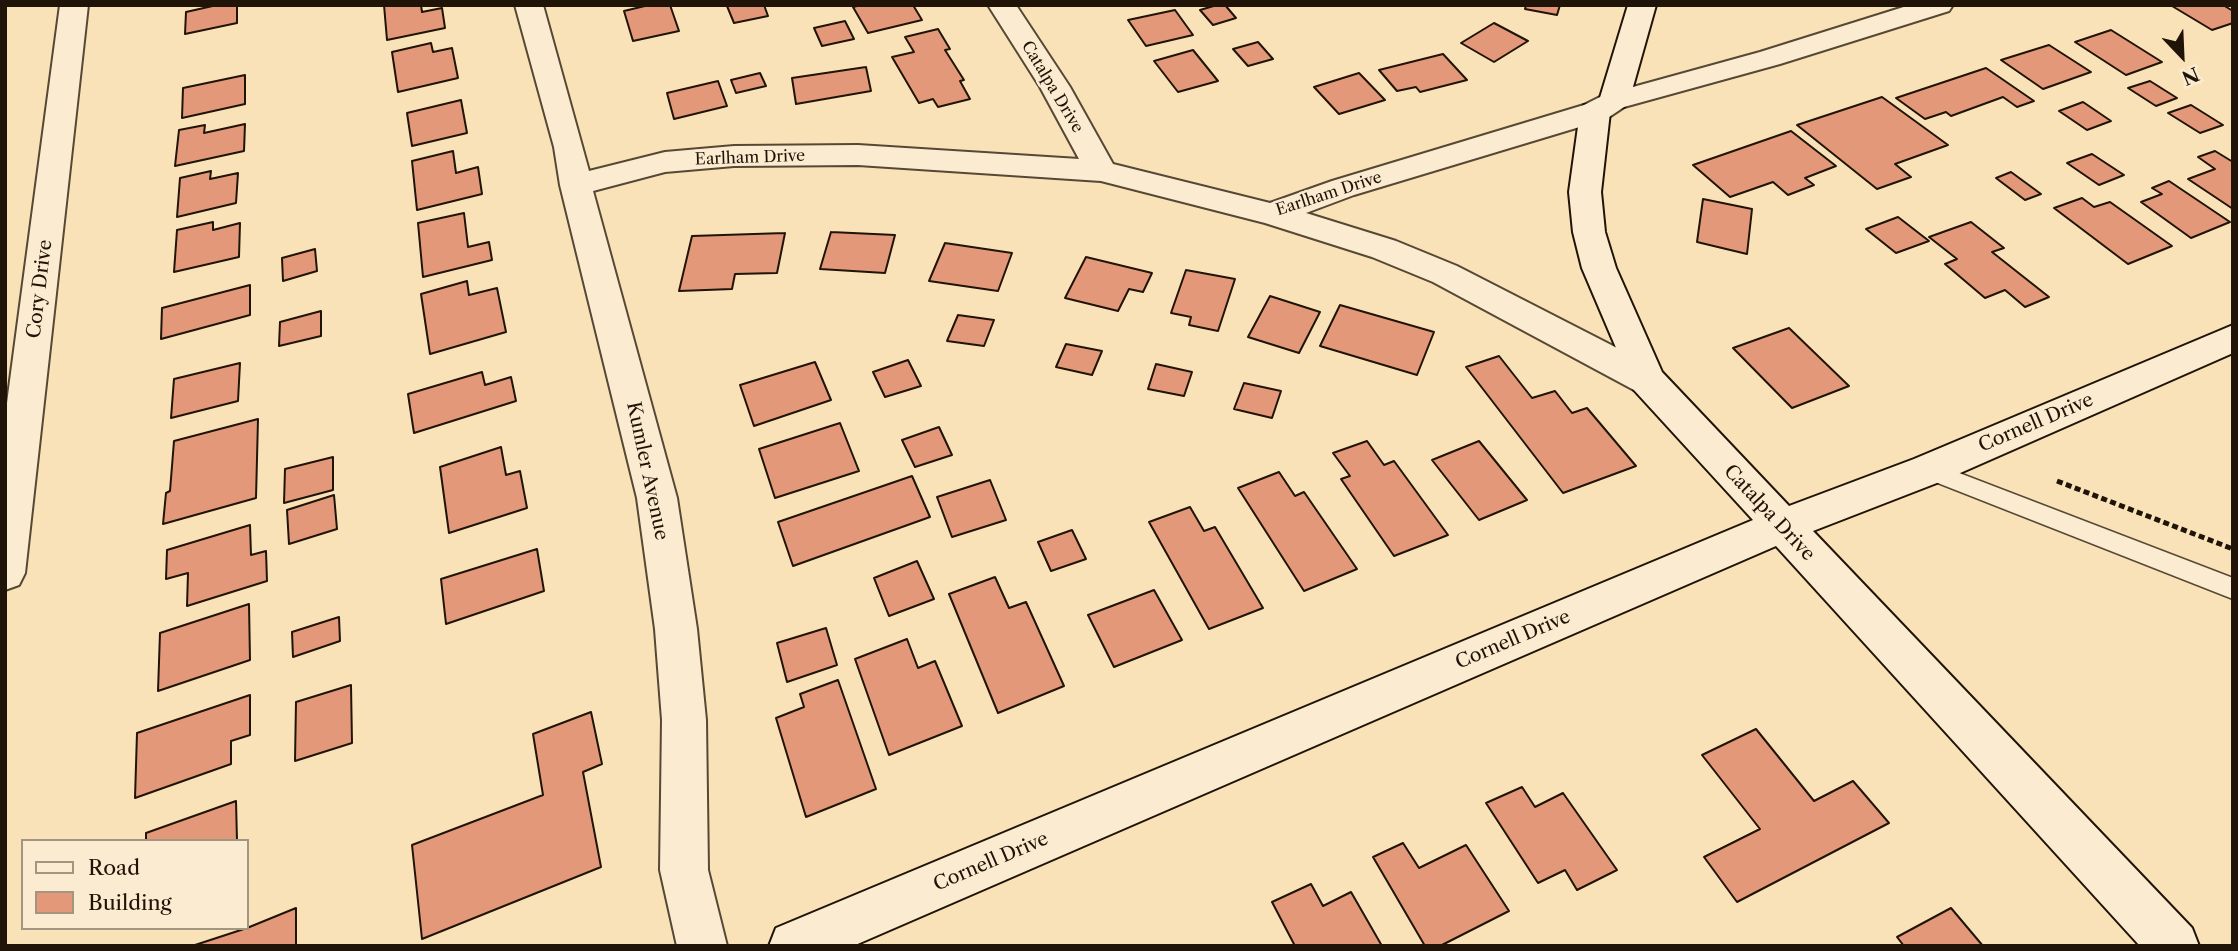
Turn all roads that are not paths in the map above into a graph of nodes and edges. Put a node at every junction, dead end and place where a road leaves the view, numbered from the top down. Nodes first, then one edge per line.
1 (74, 5) edge
2 (529, 5) edge
3 (1002, 5) edge
4 (1642, 5) edge
5 (1939, 5) edge
6 (1604, 107) junction
7 (1101, 171) junction
8 (576, 185) junction
9 (1272, 214) junction
10 (2233, 338) edge
11 (1647, 380) junction
12 (1928, 470) junction
13 (1781, 526) junction
14 (5, 573) edge
15 (2233, 589) edge
16 (702, 946) edge
17 (794, 946) edge
18 (2174, 946) edge

1 - 14 street, Cory Drive
2 - 8 street, Kumler Avenue
3 - 7 street, Catalpa Drive
4 - 6 street
5 - 6 street, Earlham Drive
6 - 9 street, Earlham Drive
6 - 11 street
7 - 8 street, Earlham Drive
7 - 9 street, Earlham Drive
8 - 16 street, Kumler Avenue
9 - 11 street, Catalpa Drive
10 - 12 street, Cornell Drive
11 - 13 street, Catalpa Drive
12 - 13 street, Cornell Drive
12 - 15 lane
13 - 17 street, Cornell Drive
13 - 18 street, Catalpa Drive

